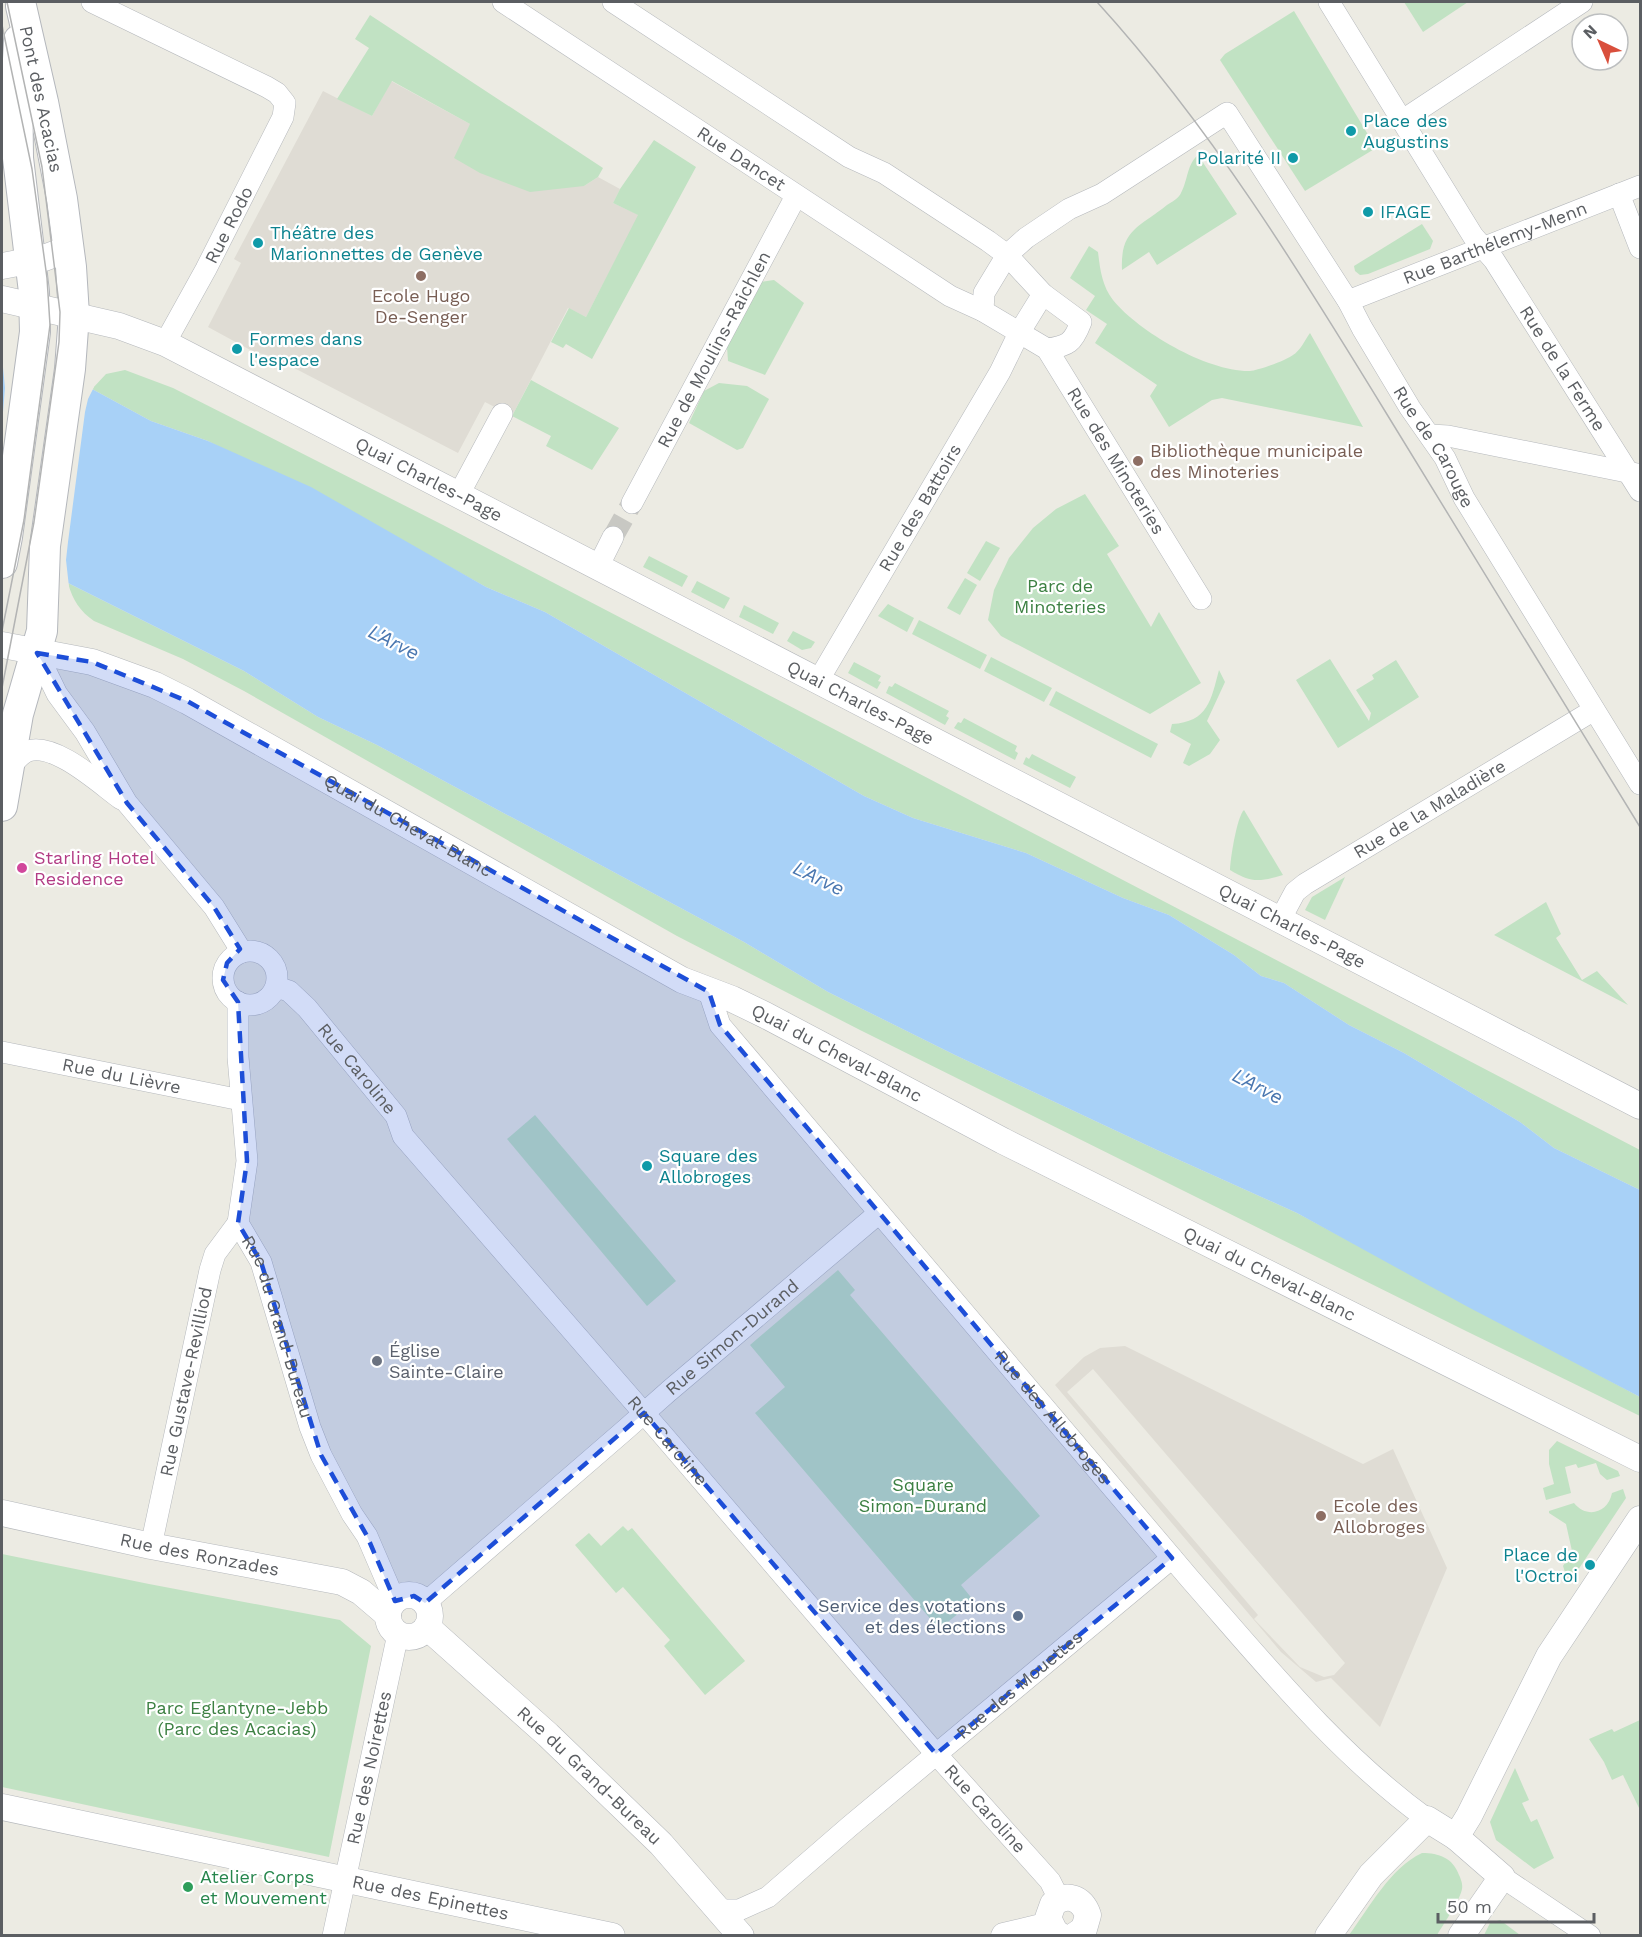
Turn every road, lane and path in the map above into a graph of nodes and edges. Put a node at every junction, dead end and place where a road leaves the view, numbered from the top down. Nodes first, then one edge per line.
1 (92, 2) edge
2 (503, 2) edge
3 (614, 2) edge
4 (1329, 2) edge
5 (20, 4) edge
6 (1570, 5) edge
7 (1403, 120) junction
8 (1641, 186) edge
9 (1619, 194) junction
10 (796, 196) junction
11 (1641, 248) edge
12 (69, 249) junction
13 (1483, 249) junction
14 (1007, 255) junction
15 (31, 260) junction
16 (2, 266) edge
17 (1043, 294) junction
18 (2, 299) edge
19 (1348, 301) junction
20 (34, 306) junction
21 (983, 311) junction
22 (74, 315) junction
23 (1019, 333) junction
24 (165, 344) junction
25 (1047, 349) junction
26 (502, 414) dead end
27 (1430, 435) junction
28 (1635, 473) edge
29 (1641, 491) edge
30 (458, 496) junction
31 (632, 503) tunnel mouth
32 (613, 537) tunnel mouth
33 (2, 563) edge
34 (598, 567) junction
35 (1201, 599) dead end
36 (2, 645) edge
37 (37, 653) junction
38 (818, 681) junction
39 (1594, 710) junction
40 (7, 772) junction
41 (1641, 784) edge
42 (127, 803) junction
43 (2, 806) edge
44 (1280, 920) junction
45 (242, 952) junction
46 (276, 987) junction
47 (709, 992) junction
48 (238, 1002) junction
49 (2, 1052) edge
50 (241, 1100) junction
51 (1641, 1106) edge
52 (879, 1213) junction
53 (238, 1223) junction
54 (644, 1413) junction
55 (1641, 1459) edge
56 (2, 1514) edge
57 (1641, 1519) edge
58 (151, 1546) junction
59 (1172, 1558) junction
60 (426, 1615) junction
61 (394, 1617) junction
62 (936, 1754) junction
63 (2, 1807) edge
64 (1427, 1819) junction
65 (1456, 1837) junction
66 (1502, 1877) junction
67 (346, 1878) junction
68 (1059, 1899) junction
69 (720, 1910) junction
70 (1073, 1932) edge
71 (333, 1935) edge
72 (612, 1935) edge
73 (741, 1935) edge
74 (1004, 1935) edge
75 (1328, 1935) edge
76 (1461, 1935) edge
77 (1590, 1935) edge

1 - 24 street, Rue Rodo
2 - 10 street, Rue Dancet
3 - 14 street
4 - 7 street
5 - 12 main road, Pont des Acacias
5 - 15 main road, Pont des Acacias
6 - 7 street
7 - 13 street
8 - 9 street, Rue Barthélemy-Menn
9 - 11 street
9 - 13 street, Rue Barthélemy-Menn
10 - 21 street, Rue Dancet
10 - 31 street, Rue de Moulins-Raichlen
12 - 15 street
12 - 22 main road, Pont des Acacias
13 - 19 street, Rue Barthélemy-Menn
13 - 28 street, Rue de la Ferme
14 - 17 street
14 - 19 street, Rue de Carouge
14 - 21 street
15 - 16 street
15 - 20 main road, Pont des Acacias
17 - 23 street, Rue des Battoirs
17 - 25 street
18 - 20 street, Quai Charles-Page
19 - 27 street, Rue de Carouge
20 - 22 street, Quai Charles-Page
20 - 33 main road, Pont des Acacias
21 - 23 street
22 - 24 street, Quai Charles-Page
22 - 37 main road, Pont des Acacias
23 - 25 street, Rue des Minoteries
23 - 38 street, Rue des Battoirs
24 - 30 street, Quai Charles-Page
25 - 35 street, Rue des Minoteries
26 - 30 street
27 - 28 street
27 - 39 street, Rue de Carouge
28 - 29 street, Rue de la Ferme
30 - 34 street, Quai Charles-Page
32 - 34 street
34 - 38 street, Quai Charles-Page
36 - 37 street
37 - 40 main road, Pont des Acacias
37 - 42 street
37 - 47 street, Quai du Cheval-Blanc
38 - 44 street, Quai Charles-Page
39 - 41 street, Rue de Carouge
39 - 44 street, Rue de la Maladière
40 - 42 street
40 - 43 main road, Pont des Acacias
42 - 45 street
44 - 51 street, Quai Charles-Page
45 - 46 street
45 - 48 street
46 - 48 street
46 - 54 street, Rue Caroline
47 - 52 street, Rue des Allobroges
47 - 55 street, Quai du Cheval-Blanc
48 - 50 street, Rue du Grand-Bureau
49 - 50 street, Rue du Lièvre
50 - 53 street, Rue du Grand-Bureau
52 - 54 street, Rue Simon-Durand
52 - 59 street, Rue des Allobroges
53 - 58 street, Rue Gustave-Revilliod
53 - 61 street, Rue du Grand-Bureau
54 - 60 street, Rue Simon-Durand
54 - 62 street, Rue Caroline
56 - 58 street, Rue des Ronzades
57 - 65 street
58 - 61 street, Rue des Ronzades
59 - 62 street, Rue des Mouettes
59 - 64 street, Rue des Allobroges
60 - 61 street
60 - 61 street
60 - 69 street, Rue du Grand-Bureau
61 - 67 street, Rue des Noirettes
62 - 68 street, Rue Caroline
62 - 69 street, Rue des Mouettes
63 - 67 street, Rue des Epinettes
64 - 65 street
64 - 75 street
65 - 66 street
66 - 76 street
66 - 77 street
67 - 71 street, Rue des Noirettes
67 - 72 street, Rue des Epinettes
68 - 70 street
68 - 70 street
69 - 73 street, Rue du Grand-Bureau
70 - 74 street

